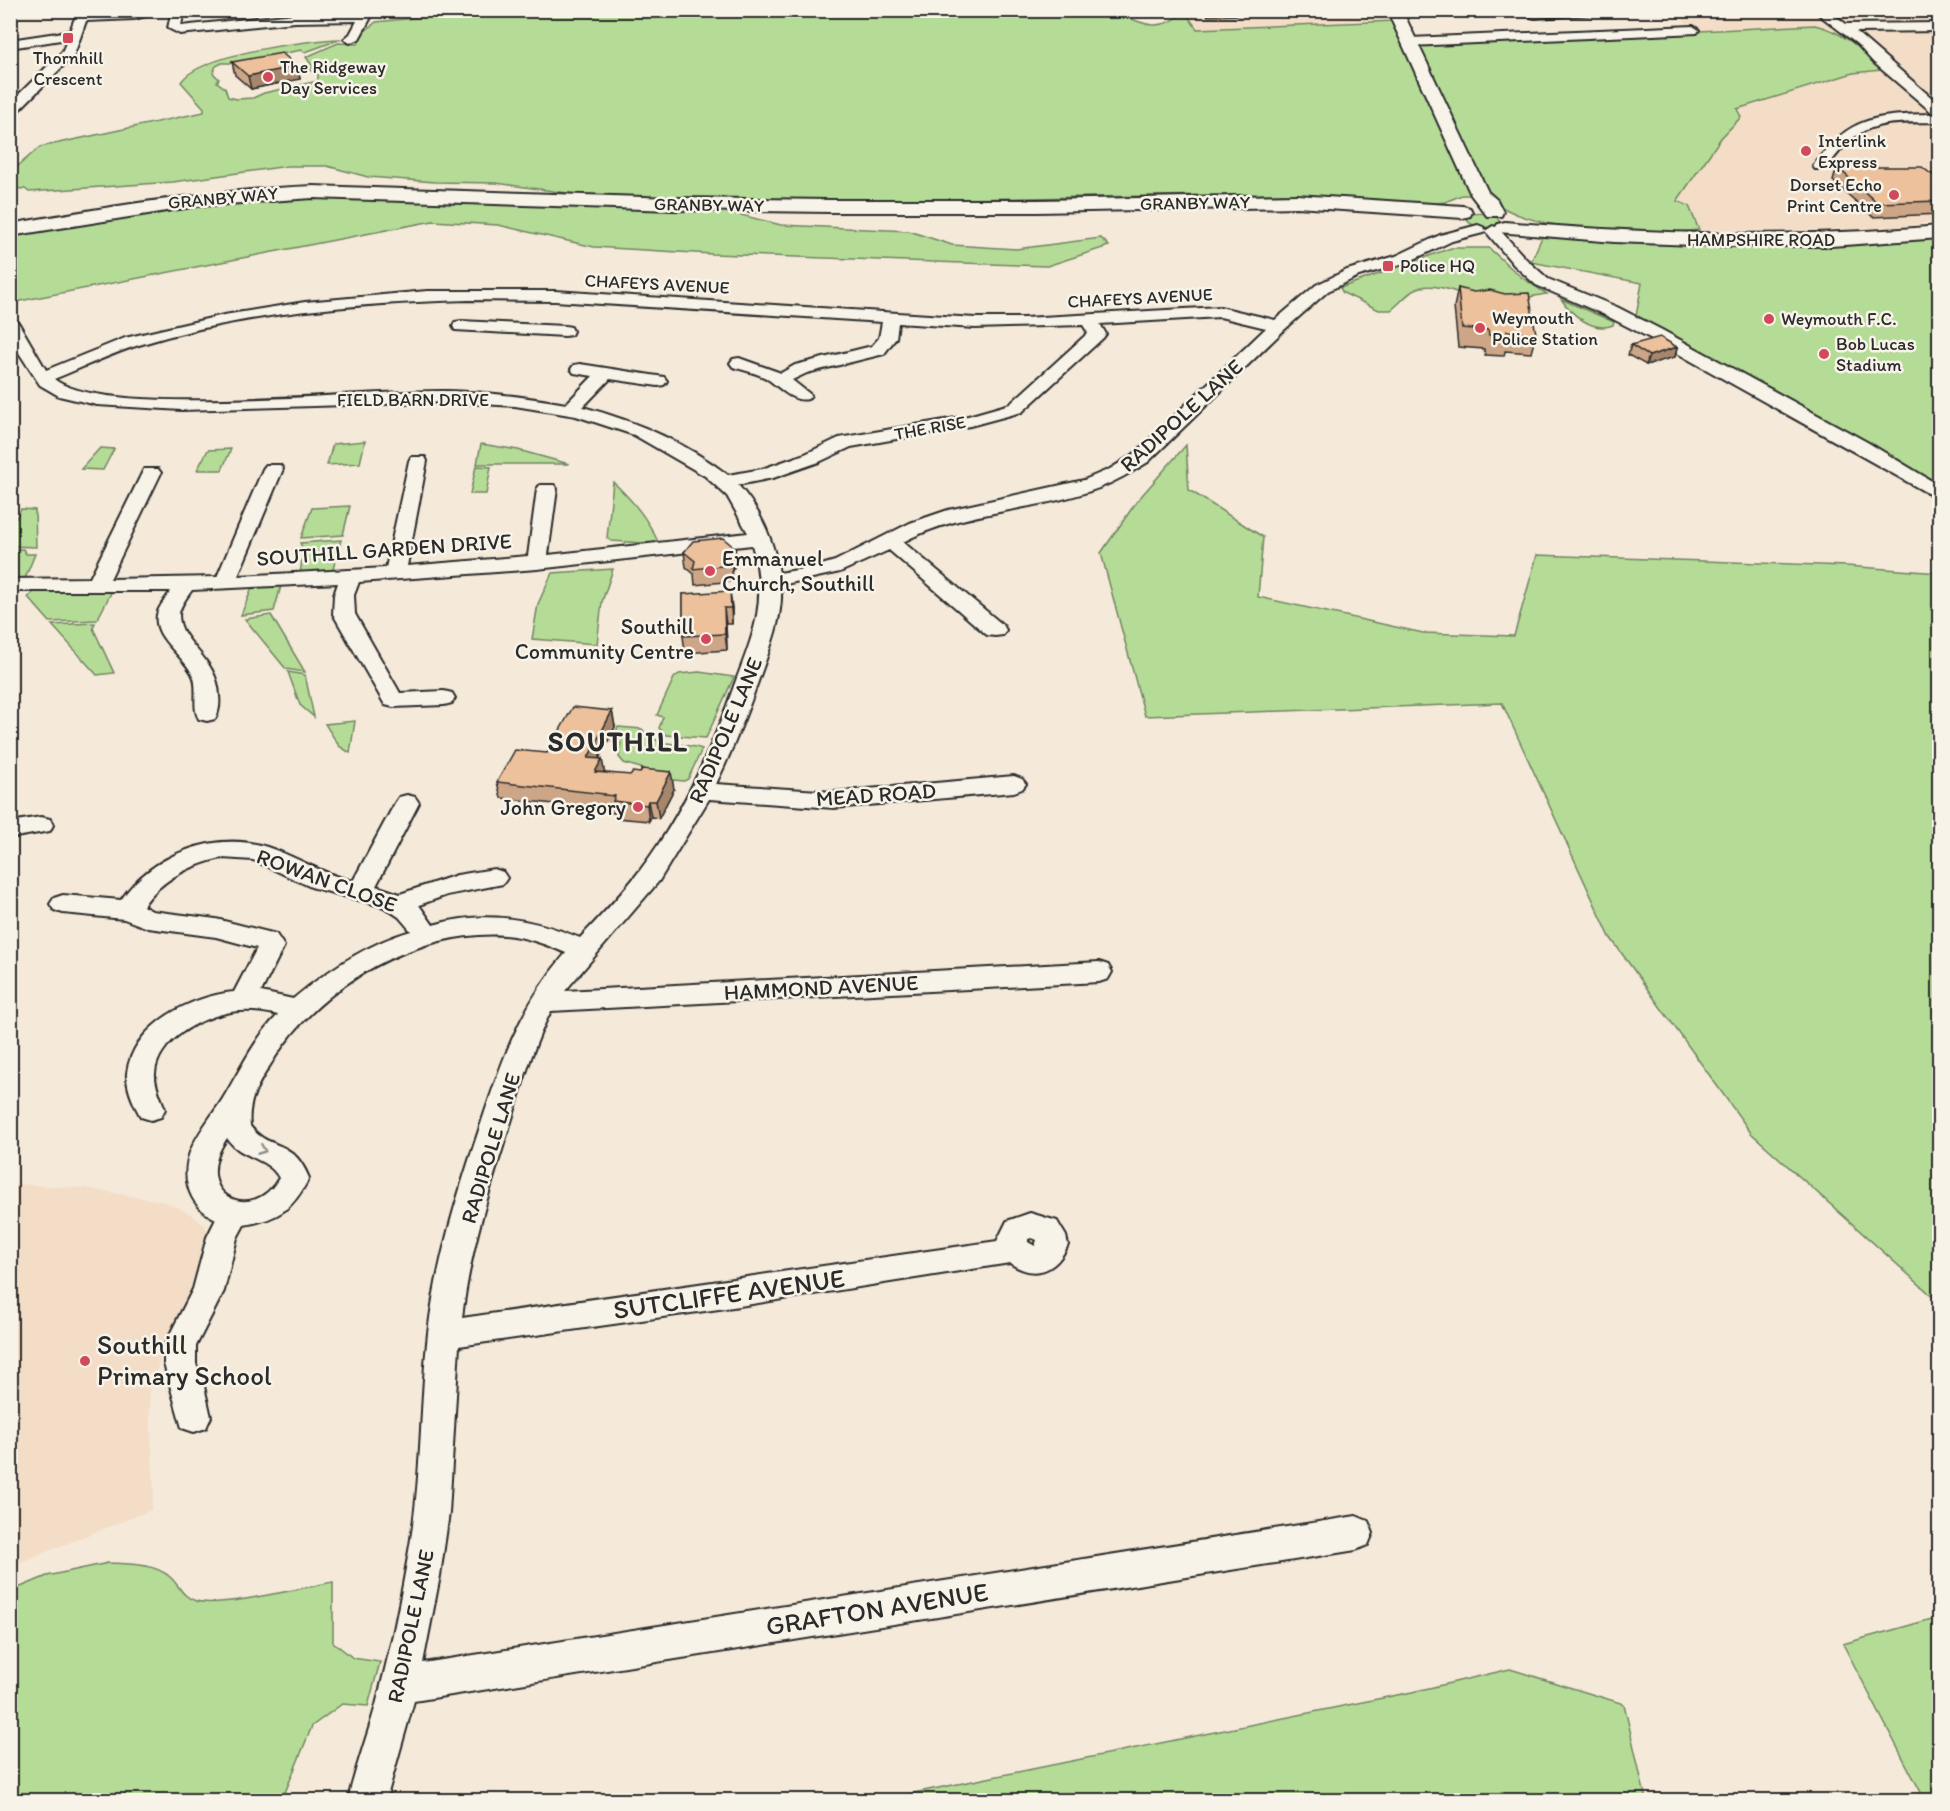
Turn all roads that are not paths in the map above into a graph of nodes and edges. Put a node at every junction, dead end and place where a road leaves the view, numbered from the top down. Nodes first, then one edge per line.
1 (164, 10) edge
2 (178, 10) edge
3 (1394, 10) edge
4 (1511, 10) edge
5 (1592, 10) edge
6 (1819, 10) edge
7 (83, 14) edge
8 (367, 14) edge
9 (270, 16) edge
10 (1940, 27) edge
11 (1844, 28) junction
12 (1693, 30) dead end
13 (77, 34) junction
14 (350, 39) dead end
15 (1410, 42) junction
16 (10, 44) edge
17 (10, 111) edge
18 (1940, 111) edge
19 (1940, 118) edge
20 (1820, 166) dead end
21 (1482, 218) junction
22 (16, 230) edge
23 (1940, 232) edge
24 (1583, 233) joint
25 (515, 295) junction
26 (891, 317) junction
27 (1089, 320) junction
28 (10, 322) edge
29 (461, 326) dead end
30 (1278, 326) junction
31 (496, 328) junction
32 (565, 331) dead end
33 (739, 363) dead end
34 (580, 369) dead end
35 (606, 373) junction
36 (42, 377) junction
37 (780, 380) junction
38 (658, 381) dead end
39 (802, 394) dead end
40 (570, 410) junction
41 (418, 461) dead end
42 (273, 469) dead end
43 (151, 473) dead end
44 (725, 482) junction
45 (547, 489) dead end
46 (1940, 494) edge
47 (760, 538) junction
48 (890, 541) junction
49 (537, 563) junction
50 (395, 573) junction
51 (351, 576) junction
52 (770, 580) junction
53 (225, 583) junction
54 (185, 584) junction
55 (10, 585) edge
56 (97, 585) junction
57 (995, 630) dead end
58 (444, 698) dead end
59 (207, 714) dead end
60 (1014, 784) dead end
61 (702, 791) junction
62 (407, 803) dead end
63 (41, 825) dead end
64 (10, 830) edge
65 (494, 878) dead end
66 (360, 892) junction
67 (63, 904) dead end
68 (399, 904) junction
69 (128, 910) junction
70 (426, 935) junction
71 (586, 951) junction
72 (1099, 972) dead end
73 (243, 1001) junction
74 (543, 1002) junction
75 (298, 1010) junction
76 (234, 1105) junction
77 (151, 1109) dead end
78 (235, 1214) junction
79 (1013, 1249) dead end
80 (444, 1334) junction
81 (194, 1417) dead end
82 (1356, 1533) dead end
83 (399, 1685) junction
84 (367, 1800) edge

1 - 7 street
2 - 9 street
3 - 15 main road
4 - 5 street
6 - 11 street
7 - 13 street
8 - 9 street
8 - 14 street
10 - 11 street
11 - 18 street
12 - 15 street
13 - 16 street
13 - 17 street
15 - 21 main road
19 - 20 street
21 - 22 main road, GRANBY WAY
21 - 24 main road, GRANBY WAY
21 - 30 street, RADIPOLE LANE
21 - 46 street
23 - 24 main road, HAMPSHIRE ROAD
25 - 26 street, CHAFEYS AVENUE
25 - 31 street
25 - 36 street, CHAFEYS AVENUE
26 - 27 street, CHAFEYS AVENUE
26 - 37 street
27 - 30 street, CHAFEYS AVENUE
27 - 44 street, THE RISE
28 - 36 street
29 - 31 street
30 - 48 street, RADIPOLE LANE
31 - 32 street
33 - 37 street
34 - 35 street
35 - 38 street
35 - 40 street
36 - 40 street, FIELD BARN DRIVE
37 - 39 street
40 - 44 street, FIELD BARN DRIVE
41 - 50 street
42 - 53 street
43 - 56 street
44 - 47 street, FIELD BARN DRIVE
45 - 49 street
47 - 49 street, SOUTHILL GARDEN DRIVE
47 - 52 street, FIELD BARN DRIVE
48 - 52 street, RADIPOLE LANE
48 - 57 street
49 - 50 street, SOUTHILL GARDEN DRIVE
50 - 51 street, SOUTHILL GARDEN DRIVE
51 - 53 street, SOUTHILL GARDEN DRIVE
51 - 58 street
52 - 61 street, RADIPOLE LANE
53 - 54 street, SOUTHILL GARDEN DRIVE
54 - 56 street, SOUTHILL GARDEN DRIVE
54 - 59 street
55 - 56 street, SOUTHILL GARDEN DRIVE
60 - 61 street, MEAD ROAD
61 - 71 street, RADIPOLE LANE
62 - 66 street
63 - 64 street
65 - 68 street
66 - 68 street, ROWAN CLOSE
66 - 69 street, ROWAN CLOSE
67 - 69 street
68 - 70 street, ROWAN CLOSE
69 - 73 street
70 - 71 street
70 - 75 street
71 - 74 street, RADIPOLE LANE
72 - 74 street, HAMMOND AVENUE
73 - 75 street
73 - 77 street
74 - 80 street, RADIPOLE LANE
75 - 76 street
76 - 78 street
76 -> 78 street
78 - 81 street
79 - 80 street, SUTCLIFFE AVENUE
80 - 83 street, RADIPOLE LANE
82 - 83 street, GRAFTON AVENUE
83 - 84 street, RADIPOLE LANE

